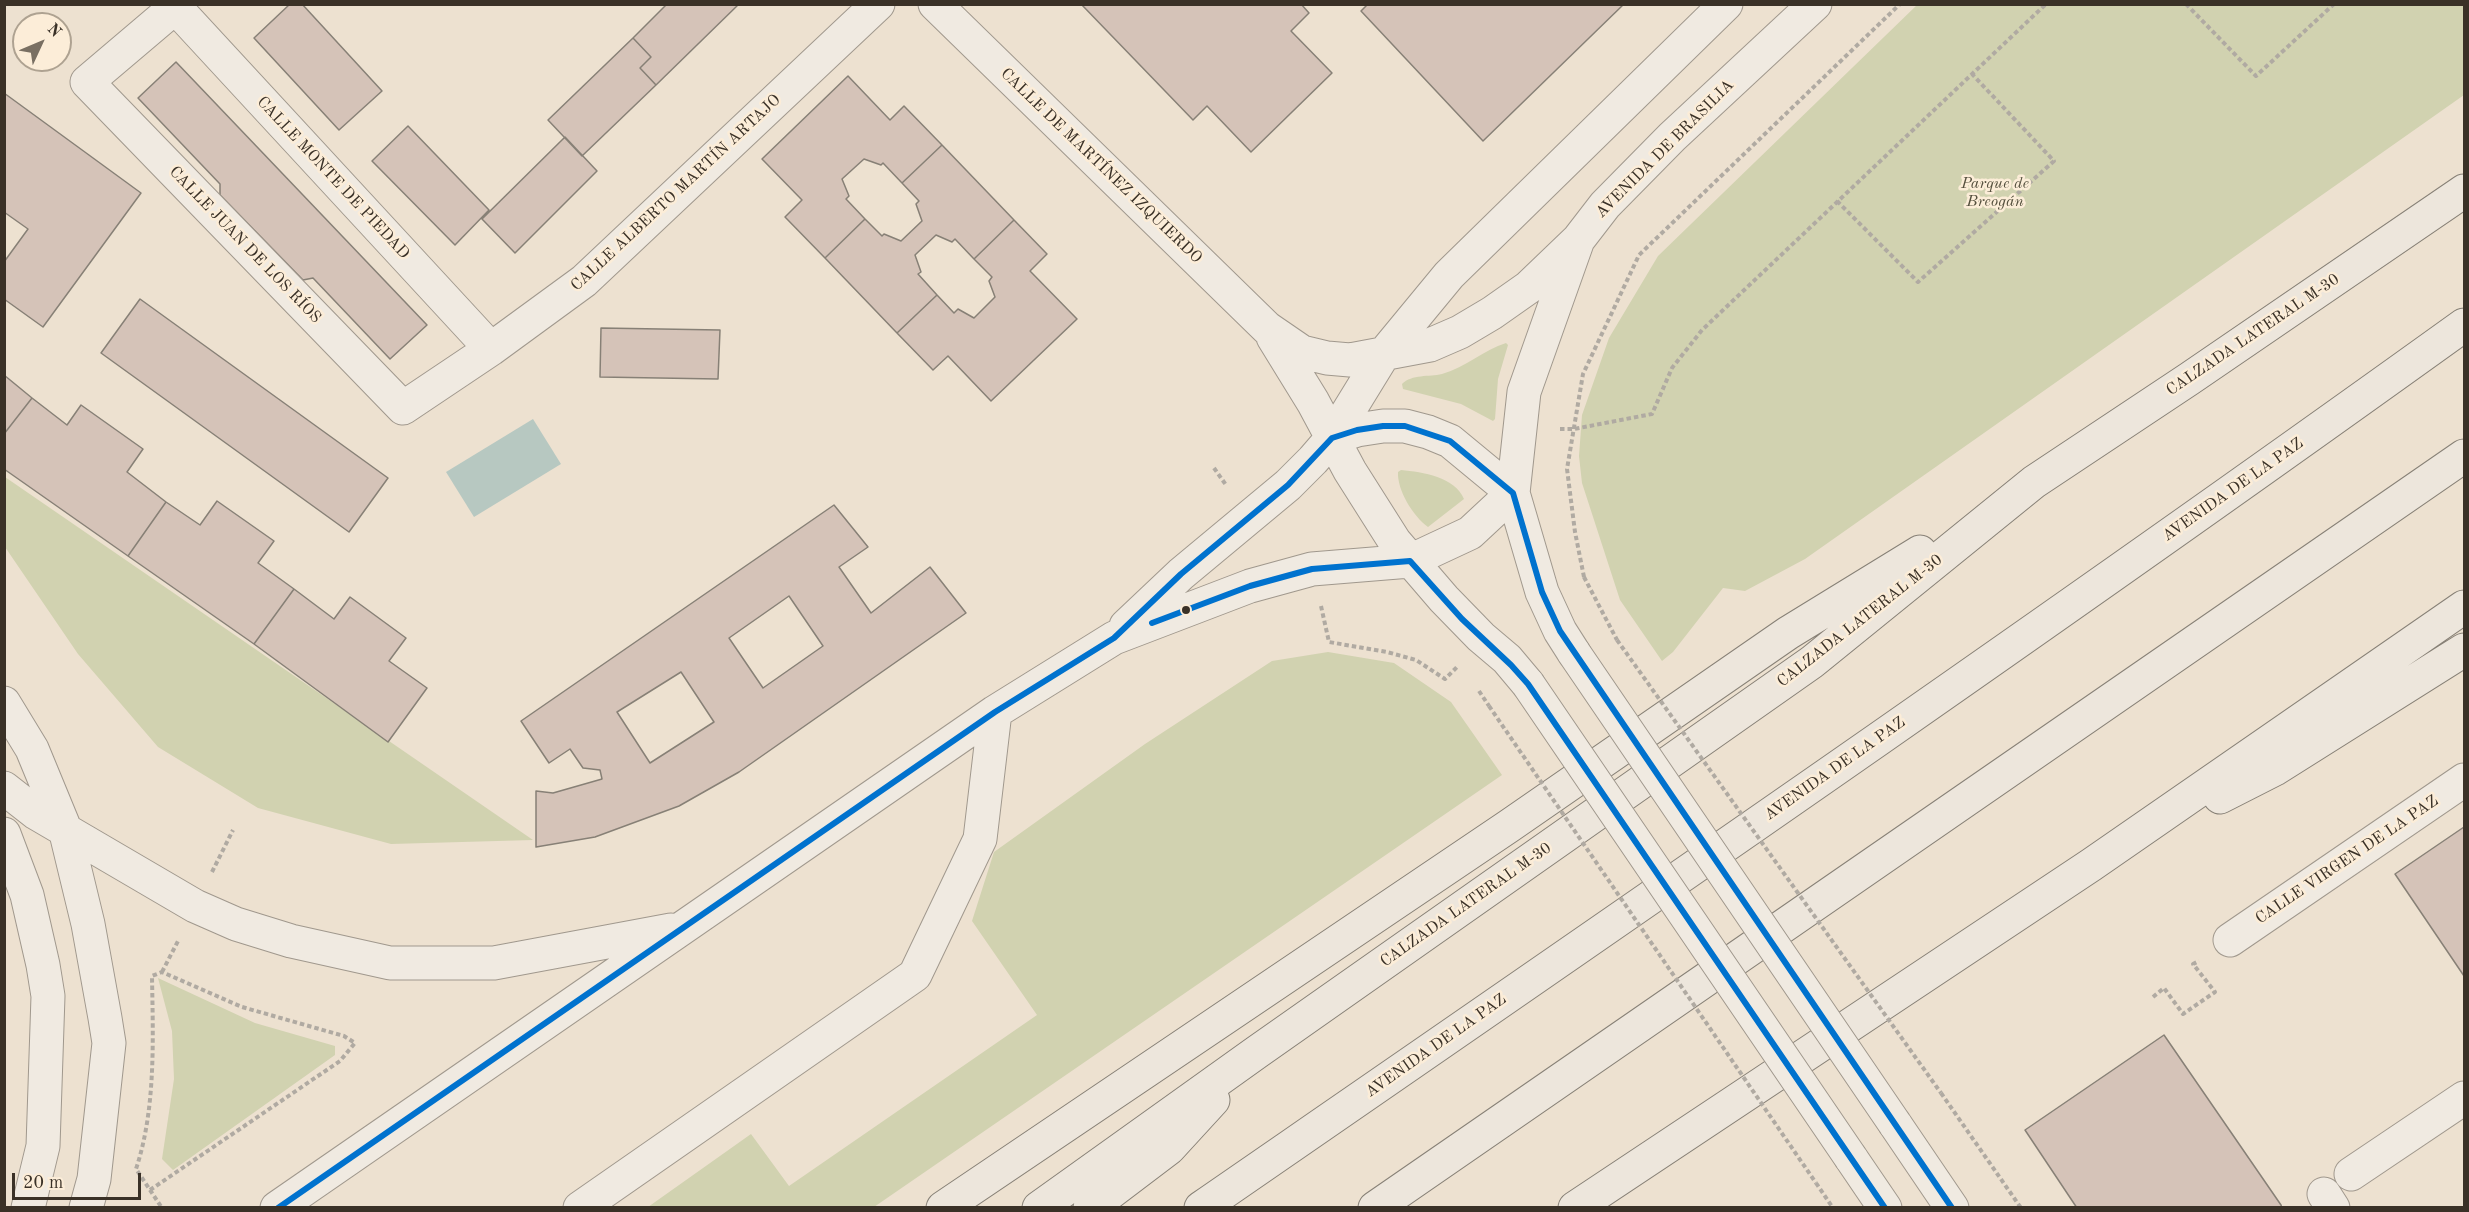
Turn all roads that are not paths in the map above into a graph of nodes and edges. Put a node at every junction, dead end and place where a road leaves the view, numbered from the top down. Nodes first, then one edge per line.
1 (878, 4) edge
2 (935, 4) edge
3 (1726, 4) edge
4 (1815, 4) edge
5 (178, 6) edge
6 (2464, 191) edge
7 (1578, 240) junction
8 (2464, 325) edge
9 (1267, 328) junction
10 (491, 349) junction
11 (1383, 355) junction
12 (403, 408) joint
13 (1332, 438) junction
14 (2464, 456) edge
15 (2034, 482) junction
16 (1513, 493) junction
17 (1410, 561) junction
18 (2464, 607) edge
19 (1114, 638) junction
20 (2464, 650) edge
21 (4, 703) edge
22 (995, 712) junction
23 (2464, 780) edge
24 (4, 788) edge
25 (65, 829) junction
26 (4, 834) edge
27 (2091, 865) junction
28 (682, 928) junction
29 (2230, 940) dead end
30 (1257, 1052) junction
31 (2464, 1098) edge
32 (2351, 1174) dead end
33 (1576, 1207) edge
34 (28, 1208) edge
35 (86, 1208) edge
36 (277, 1208) edge
37 (580, 1208) edge
38 (943, 1208) edge
39 (1040, 1208) edge
40 (1090, 1208) edge
41 (1201, 1208) edge
42 (1375, 1208) edge
43 (1885, 1208) edge
44 (1952, 1208) edge

1 - 10 street, CALLE ALBERTO MARTÍN ARTAJO
2 - 9 street, CALLE DE MARTÍNEZ IZQUIERDO
3 - 11 street
4 - 7 street, AVENIDA DE BRASILIA
5 - 10 street, CALLE MONTE DE PIEDAD
5 - 12 street, CALLE JUAN DE LOS RÍOS
6 - 15 highway, CALZADA LATERAL M-30
7 - 11 street, CALLE DE MARTÍNEZ IZQUIERDO
7 - 16 street, AVENIDA DE BRASILIA
8 - 41 highway, AVENIDA DE LA PAZ
9 - 11 street, CALLE DE MARTÍNEZ IZQUIERDO
9 - 13 street, CALLE DE MARTÍNEZ IZQUIERDO
10 - 12 street, CALLE ALBERTO MARTÍN ARTAJO
11 - 13 street
13 - 16 street
13 - 17 street, CALLE DE MARTÍNEZ IZQUIERDO
13 - 19 street
14 - 42 highway
15 - 30 highway, CALZADA LATERAL M-30
15 - 38 highway
16 - 17 street
16 - 44 street, bridge
17 - 19 street
17 - 43 street, CALLE DE MARTÍNEZ IZQUIERDO, bridge
18 - 27 highway
19 - 22 street
20 - 27 highway
21 - 25 street
22 - 28 street
22 - 37 street
23 - 29 street, CALLE VIRGEN DE LA PAZ
24 - 25 street
25 - 28 street
25 - 35 street
26 - 34 street
27 - 33 highway
28 - 36 street
30 - 39 highway
30 - 40 highway
31 - 32 street

